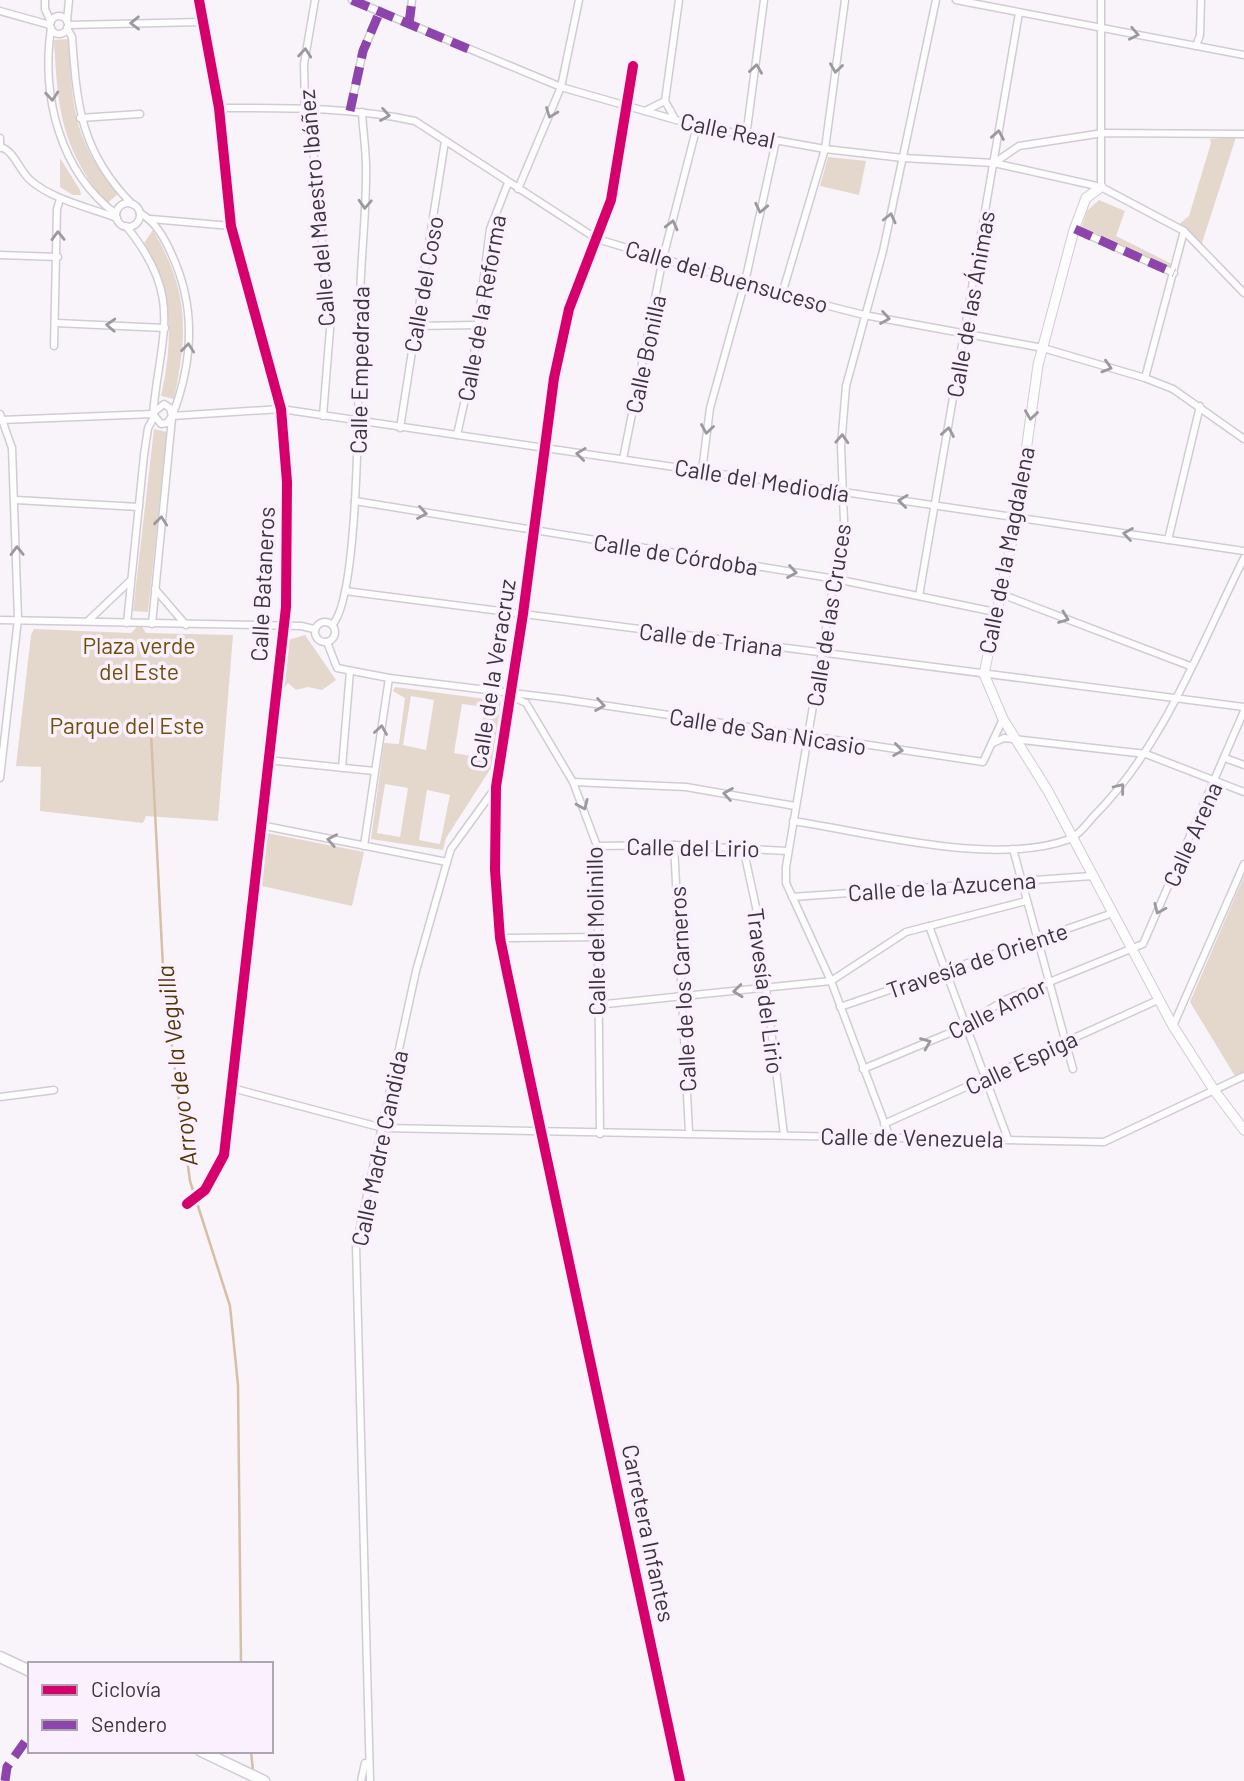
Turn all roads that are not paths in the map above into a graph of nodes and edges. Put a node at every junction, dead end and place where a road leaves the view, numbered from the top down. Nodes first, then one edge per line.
1 (46, 0) edge
2 (69, 0) edge
3 (199, 0) edge
4 (315, 0) edge
5 (352, 0) edge
6 (412, 0) edge
7 (579, 0) edge
8 (679, 0) edge
9 (764, 0) edge
10 (845, 0) edge
11 (936, 0) edge
12 (956, 0) edge
13 (1101, 0) edge
14 (1201, 0) edge
15 (969, 1) edge
16 (0, 11) edge
17 (380, 11) junction
18 (1019, 13) junction
19 (202, 22) junction
20 (410, 24) junction
21 (51, 25) junction
22 (67, 25) junction
23 (1101, 27) junction
24 (1196, 46) junction
25 (1244, 55) edge
26 (633, 66) dead end
27 (561, 86) junction
28 (665, 101) junction
29 (305, 107) junction
30 (625, 107) junction
31 (219, 108) junction
32 (350, 111) junction
33 (645, 111) junction
34 (362, 112) junction
35 (140, 114) dead end
36 (80, 118) junction
37 (676, 120) junction
38 (697, 126) junction
39 (1103, 133) junction
40 (1244, 134) edge
41 (746, 137) junction
42 (0, 138) edge
43 (445, 141) junction
44 (776, 141) junction
45 (0, 148) edge
46 (825, 149) junction
47 (903, 158) junction
48 (993, 163) junction
49 (508, 183) junction
50 (1101, 187) junction
51 (517, 189) junction
52 (88, 191) junction
53 (60, 198) junction
54 (132, 204) junction
55 (81, 205) junction
56 (140, 214) junction
57 (116, 216) junction
58 (151, 219) junction
59 (126, 226) junction
60 (231, 226) junction
61 (1075, 229) junction
62 (1184, 231) junction
63 (597, 239) junction
64 (0, 255) edge
65 (58, 257) junction
66 (663, 258) junction
67 (1174, 273) junction
68 (745, 282) junction
69 (1244, 293) edge
70 (782, 294) junction
71 (864, 315) junction
72 (56, 323) junction
73 (476, 325) junction
74 (416, 326) junction
75 (165, 328) junction
76 (966, 332) junction
77 (54, 346) dead end
78 (1043, 348) junction
79 (1145, 378) junction
80 (1200, 407) junction
81 (281, 410) junction
82 (154, 414) junction
83 (172, 416) junction
84 (323, 416) junction
85 (1, 418) edge
86 (358, 421) junction
87 (400, 428) junction
88 (457, 435) junction
89 (1244, 439) edge
90 (544, 449) junction
91 (623, 460) junction
92 (702, 471) junction
93 (841, 493) junction
94 (16, 500) junction
95 (355, 501) junction
96 (935, 505) junction
97 (139, 507) junction
98 (1017, 516) junction
99 (534, 531) junction
100 (1168, 540) junction
101 (1244, 551) edge
102 (1244, 558) edge
103 (836, 579) junction
104 (130, 581) junction
105 (155, 589) junction
106 (345, 592) junction
107 (1001, 594) junction
108 (919, 596) junction
109 (995, 612) junction
110 (523, 614) junction
111 (18, 619) junction
112 (0, 620) edge
113 (89, 620) junction
114 (127, 623) junction
115 (152, 624) junction
116 (186, 625) junction
117 (332, 625) junction
118 (284, 626) junction
119 (314, 629) junction
120 (327, 642) junction
121 (823, 653) junction
122 (1190, 666) junction
123 (350, 671) junction
124 (984, 674) junction
125 (389, 678) junction
126 (512, 696) junction
127 (1175, 698) junction
128 (1244, 709) edge
129 (1003, 719) junction
130 (3, 731) edge
131 (808, 737) junction
132 (1017, 741) junction
133 (993, 743) junction
134 (1146, 754) junction
135 (1225, 758) junction
136 (267, 761) junction
137 (1244, 765) edge
138 (342, 768) junction
139 (374, 771) junction
140 (0, 778) edge
141 (1216, 780) junction
142 (573, 782) junction
143 (496, 787) junction
144 (1244, 792) edge
145 (795, 806) junction
146 (793, 821) junction
147 (260, 825) junction
148 (1073, 838) junction
149 (674, 845) junction
150 (364, 846) junction
151 (597, 846) junction
152 (744, 847) junction
153 (1013, 849) junction
154 (788, 851) junction
155 (447, 862) junction
156 (1244, 864) edge
157 (1092, 876) junction
158 (1020, 879) junction
159 (792, 897) junction
160 (1026, 901) junction
161 (1113, 913) junction
162 (929, 926) junction
163 (598, 937) junction
164 (500, 938) junction
165 (1036, 938) junction
166 (1132, 949) junction
167 (948, 970) junction
168 (831, 981) junction
169 (1049, 981) junction
170 (765, 988) junction
171 (683, 997) junction
172 (1158, 1000) junction
173 (596, 1005) junction
174 (840, 1007) junction
175 (966, 1023) junction
176 (1173, 1026) junction
177 (1067, 1042) junction
178 (863, 1069) junction
179 (1073, 1069) dead end
180 (1244, 1076) edge
181 (987, 1079) junction
182 (232, 1087) junction
183 (54, 1090) dead end
184 (1214, 1090) junction
185 (0, 1097) edge
186 (884, 1124) junction
187 (383, 1128) junction
188 (1244, 1130) edge
189 (540, 1132) junction
190 (689, 1132) junction
191 (600, 1134) junction
192 (785, 1135) junction
193 (888, 1135) junction
194 (1008, 1139) junction
195 (189, 1203) dead end
196 (576, 1294) joint
197 (0, 1657) edge
198 (28, 1670) edge
199 (368, 1740) junction
200 (205, 1753) edge
201 (261, 1779) edge
202 (361, 1781) edge
203 (370, 1781) edge
204 (680, 1781) edge

1 - 21 street
2 - 22 street
3 - 19 street, Calle Bataneros
29 -> 4 street, Calle del Maestro Ibáñez
5 - 17 street, Calle Real
6 - 20 street
7 - 27 street
8 - 28 street
41 -> 9 street
10 -> 46 street
11 - 47 street, Calle de las Cruces
12 - 15 street
13 - 23 street
14 - 24 street
15 - 18 street
16 - 21 street
17 - 20 street, Calle Real
17 - 32 street
18 - 23 street
48 -> 18 street, Calle de las Ánimas
19 -> 22 street
19 - 31 street, Calle Bataneros
20 - 27 street, Calle Real
21 - 22 street
21 - 22 street
21 -> 52 street
22 - 36 street
23 -> 24 street
23 - 39 street
24 - 25 street
26 - 30 street, Calle de la Veracruz
27 - 30 street, Calle Real
27 -> 51 street
28 - 33 street
28 - 37 street
29 - 31 street, Calle del Buensuceso
29 - 32 street, Calle del Buensuceso
29 - 84 street, Calle del Maestro Ibáñez
30 - 33 street, Calle Real
30 - 63 street, Calle de la Veracruz
31 - 60 street, Calle Bataneros
32 - 34 street, Calle del Buensuceso
33 - 37 street, Calle Real
34 -> 43 street, Calle del Buensuceso
34 -> 86 street, Calle Empedrada
35 - 36 street
36 - 54 street
37 - 38 street, Calle Real
38 - 41 street, Calle Real
66 -> 38 street, Calle Bonilla
39 - 40 street
39 - 48 street
39 - 50 street
41 - 44 street, Calle Real
42 - 45 street
43 - 49 street, Calle del Buensuceso
43 - 74 street, Calle del Coso
44 - 46 street, Calle Real
44 -> 68 street
45 - 53 street
46 - 47 street, Calle Real
46 - 70 street
47 - 48 street, Calle Real
71 -> 47 street, Calle de las Cruces
48 - 50 street, Calle Real
48 - 76 street, Calle de las Ánimas
49 - 51 street, Calle del Buensuceso
49 - 73 street, Calle de la Reforma
50 - 61 street, Calle de la Magdalena
50 - 62 street, Calle Real
51 - 63 street, Calle del Buensuceso
52 - 55 street
52 - 57 street
53 - 55 street
65 -> 53 street
54 - 56 street
54 - 57 street
55 - 57 street
56 - 58 street
56 - 59 street
57 - 59 street
58 - 60 street
83 -> 58 street
59 - 75 street
60 - 81 street, Calle Bataneros
61 - 67 street
61 - 78 street, Calle de la Magdalena
62 - 67 street
62 - 69 street, Calle Real
63 - 66 street, Calle del Buensuceso
63 - 90 street, Calle de la Veracruz
64 - 65 street
65 - 72 street
66 - 68 street, Calle del Buensuceso
66 - 91 street, Calle Bonilla
67 - 79 street
68 - 70 street, Calle del Buensuceso
68 -> 92 street
70 - 71 street, Calle del Buensuceso
71 -> 76 street, Calle del Buensuceso
93 -> 71 street, Calle de las Cruces
75 -> 72 street
72 - 77 street
73 - 74 street
73 - 88 street, Calle de la Reforma
74 - 87 street, Calle del Coso
75 - 82 street
76 - 78 street, Calle del Buensuceso
96 -> 76 street, Calle de las Ánimas
78 -> 79 street, Calle del Buensuceso
78 -> 98 street, Calle de la Magdalena
79 - 80 street, Calle del Buensuceso
80 - 89 street, Calle del Buensuceso
80 - 100 street
81 - 83 street, Calle del Mediodía
81 - 84 street, Calle del Mediodía
81 - 118 street, Calle Bataneros
82 - 83 street
82 - 83 street
82 - 85 street
82 - 97 street
105 -> 83 street
84 - 86 street, Calle del Mediodía
85 - 94 street
86 - 87 street, Calle del Mediodía
86 - 95 street, Calle Empedrada
87 - 88 street, Calle del Mediodía
88 - 90 street, Calle del Mediodía
91 -> 90 street, Calle del Mediodía
90 - 99 street, Calle de la Veracruz
91 - 92 street, Calle del Mediodía
92 - 93 street, Calle del Mediodía
96 -> 93 street, Calle del Mediodía
93 - 103 street, Calle de las Cruces
94 - 97 street
111 -> 94 street
95 -> 99 street, Calle de Córdoba
95 - 106 street, Calle Empedrada
96 - 98 street, Calle del Mediodía
96 - 108 street, Calle de las Ánimas
97 - 104 street
100 -> 98 street, Calle del Mediodía
98 - 107 street, Calle de la Magdalena
99 -> 103 street, Calle de Córdoba
99 - 110 street, Calle de la Veracruz
100 - 101 street, Calle del Mediodía
102 - 122 street
103 - 108 street, Calle de Córdoba
103 - 121 street, Calle de las Cruces
104 - 113 street
104 - 114 street
105 - 115 street
105 - 116 street
106 - 110 street, Calle de Triana
106 - 117 street, Calle Empedrada
107 - 109 street, Calle de la Magdalena
107 -> 122 street
108 - 109 street, Calle de Córdoba
109 - 124 street, Calle de la Magdalena
110 - 121 street, Calle de Triana
110 - 126 street, Calle de la Veracruz
111 - 112 street
111 - 113 street
111 - 130 street
113 - 114 street
114 - 115 street
115 - 116 street
116 - 118 street
117 - 119 street
117 - 120 street
118 - 119 street
118 - 136 street, Calle Bataneros
119 - 120 street
120 - 123 street
121 - 124 street, Calle de Triana
121 - 131 street, Calle de las Cruces
122 - 127 street
123 - 125 street
123 - 138 street
124 - 127 street, Calle de Triana
124 - 129 street, Calle de la Magdalena
125 - 126 street
139 -> 125 street
126 -> 131 street, Calle de San Nicasio
126 - 142 street, Calle del Molinillo
126 - 143 street, Calle de la Veracruz
127 - 128 street, Calle de Triana
127 - 134 street
128 - 135 street, Calle Arena
129 - 132 street, Calle de la Magdalena
129 - 133 street
130 - 140 street
131 -> 133 street, Calle de San Nicasio
131 - 145 street, Calle de las Cruces
132 - 133 street
132 - 134 street
132 - 148 street, Calle de la Magdalena
134 - 141 street
148 -> 134 street
135 - 137 street
135 - 141 street, Calle Arena
136 - 138 street
136 - 147 street, Calle Bataneros
138 - 139 street
139 - 150 street
141 - 144 street
141 -> 166 street, Calle Arena
145 -> 142 street
142 -> 151 street, Calle del Molinillo
143 - 155 street, Calle Madre Candida
143 - 164 street, Calle de la Veracruz
145 - 146 street, Calle de las Cruces
146 - 153 street
146 - 154 street, Calle de las Cruces
150 -> 147 street
147 - 182 street, Calle Bataneros
148 - 153 street
148 - 157 street, Calle de la Magdalena
149 - 151 street, Calle del Lirio
149 - 152 street, Calle del Lirio
149 - 171 street, Calle de los Carneros
150 - 155 street
151 - 163 street, Calle del Molinillo
152 - 154 street, Calle del Lirio
152 - 170 street, Travesía del Lirio
153 - 158 street
154 - 159 street, Calle de las Cruces
155 - 187 street, Calle Madre Candida
156 - 176 street
157 - 158 street, Calle de la Azucena
157 - 161 street, Calle de la Magdalena
158 - 159 street, Calle de la Azucena
158 - 160 street
159 - 168 street, Calle de las Cruces
160 - 162 street
160 - 165 street
161 - 165 street, Travesía de Oriente
161 - 166 street, Calle de la Magdalena
162 - 167 street
162 - 168 street
163 - 164 street
163 - 173 street, Calle del Molinillo
164 - 189 street, Calle de la Veracruz
165 - 167 street, Travesía de Oriente
165 - 169 street
166 - 169 street, Calle Amor
166 - 172 street, Calle de la Magdalena
167 - 174 street, Travesía de Oriente
167 - 175 street
168 - 170 street
168 - 174 street, Calle de las Cruces
169 - 175 street, Calle Amor
169 - 177 street
170 -> 171 street
170 - 192 street, Travesía del Lirio
171 - 173 street
171 - 190 street, Calle de los Carneros
172 - 176 street, Calle de la Magdalena
172 - 177 street, Calle Espiga
173 - 191 street, Calle del Molinillo
174 - 178 street, Calle de las Cruces
178 -> 175 street, Calle Amor
175 - 181 street
176 - 184 street, Calle de la Magdalena
177 - 179 street
177 - 181 street, Calle Espiga
178 - 186 street, Calle de las Cruces
180 - 184 street, Calle de Venezuela
181 - 186 street, Calle Espiga
181 - 194 street
182 - 187 street, Calle de Venezuela
182 - 195 street, Calle Bataneros
183 - 185 street
184 - 188 street, Calle de la Magdalena
184 - 194 street, Calle de Venezuela
186 - 193 street, Calle de las Cruces
187 - 189 street, Calle de Venezuela
187 - 199 street, Calle Madre Candida
189 - 191 street, Calle de Venezuela
189 - 196 street, Calle de la Veracruz
190 - 191 street, Calle de Venezuela
190 - 192 street, Calle de Venezuela
192 - 193 street, Calle de Venezuela
193 - 194 street, Calle de Venezuela
196 - 204 street, Carretera Infantes
197 - 198 main road
199 - 202 street, Calle Madre Candida
199 - 203 street, Calle Madre Candida
200 - 201 main road

